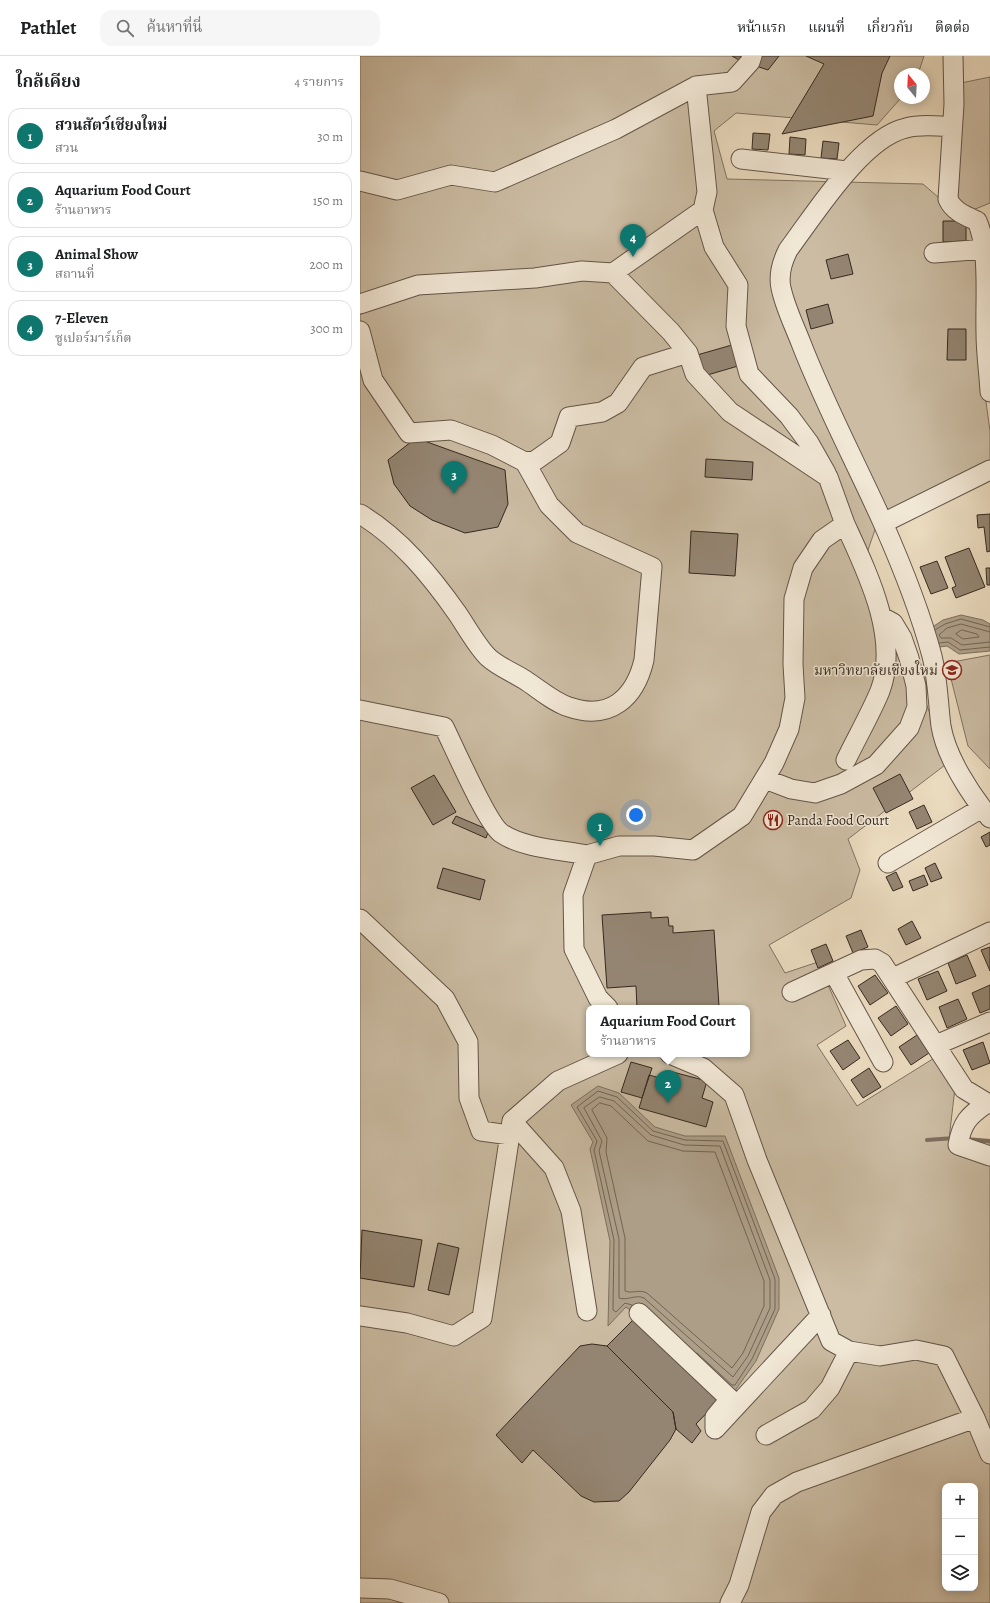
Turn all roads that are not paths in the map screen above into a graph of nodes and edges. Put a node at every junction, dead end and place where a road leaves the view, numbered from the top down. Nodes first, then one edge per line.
1 (752, 56) edge
2 (953, 56) edge
3 (696, 86) junction
4 (952, 127) junction
5 (741, 159) dead end
6 (847, 171) junction
7 (360, 181) edge
8 (703, 210) junction
9 (986, 249) junction
10 (934, 253) dead end
11 (613, 273) junction
12 (360, 304) edge
13 (360, 331) edge
14 (688, 353) junction
15 (990, 392) edge
16 (525, 462) junction
17 (990, 470) edge
18 (828, 477) junction
19 (360, 514) edge
20 (883, 523) junction
21 (845, 524) junction
22 (882, 617) junction
23 (360, 710) edge
24 (846, 760) dead end
25 (765, 779) junction
26 (986, 813) edge
27 (587, 856) junction
28 (888, 863) dead end
29 (360, 919) edge
30 (990, 932) edge
31 (834, 973) junction
32 (893, 978) junction
33 (792, 992) dead end
34 (605, 1005) edge
35 (990, 1022) edge
36 (936, 1045) junction
37 (612, 1057) edge
38 (677, 1057) edge
39 (883, 1062) dead end
40 (988, 1104) edge
41 (511, 1128) junction
42 (990, 1156) edge
43 (588, 1311) dead end
44 (639, 1314) dead end
45 (821, 1315) junction
46 (360, 1316) edge
47 (849, 1351) junction
48 (975, 1418) junction
49 (766, 1435) dead end
50 (990, 1454) edge
51 (360, 1588) edge
52 (439, 1603) edge
53 (730, 1603) edge

1 - 3 street
2 - 4 street
3 - 7 street
3 - 8 street
4 - 6 street
4 - 9 street
5 - 6 street
6 - 20 street
8 - 11 street
8 - 18 street
9 - 10 street
9 - 15 street
11 - 12 street
11 - 14 street
13 - 16 street
14 - 16 street
14 - 18 street
16 - 19 street
17 - 20 street
18 - 21 street
20 - 26 street
21 - 22 street
21 - 25 street
22 - 24 street
22 - 25 street
23 - 27 street
25 - 27 street
26 - 28 street
27 - 34 street
29 - 41 street
30 - 32 street
31 - 32 street
31 - 33 street
31 - 39 street
32 - 36 street
35 - 36 street
36 - 40 street
37 - 41 street
38 - 45 street
40 - 42 street
41 - 43 street
41 - 46 street
44 - 45 street
45 - 47 street
47 - 48 street
47 - 49 street
48 - 50 street
48 - 53 street
51 - 52 street

